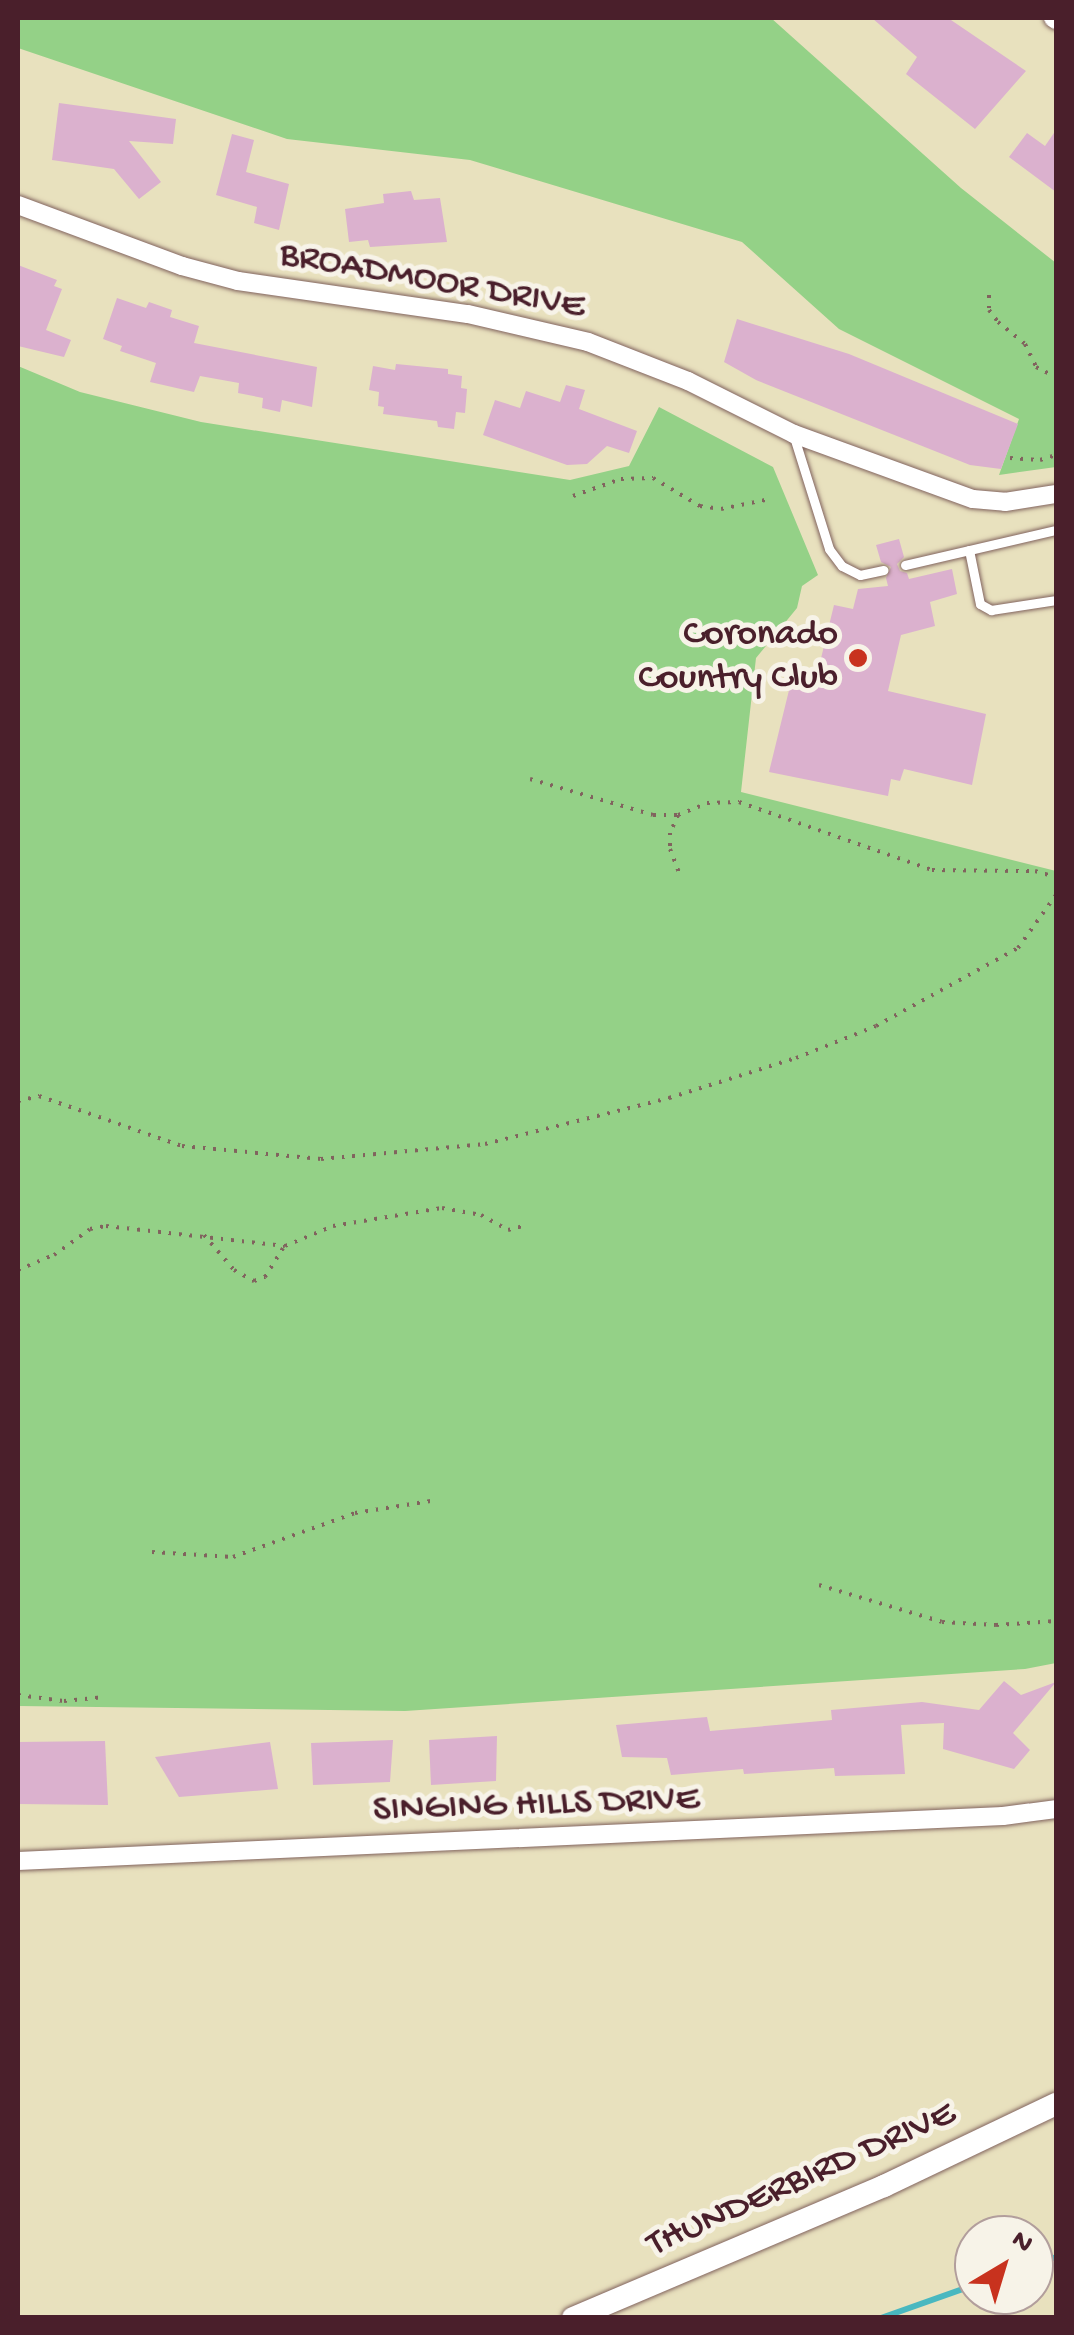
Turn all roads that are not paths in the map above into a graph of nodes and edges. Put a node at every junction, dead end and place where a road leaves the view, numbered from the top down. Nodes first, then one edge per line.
1 (18, 205) edge
2 (794, 434) junction
3 (1056, 494) edge
4 (1056, 530) edge
5 (969, 550) junction
6 (906, 565) dead end
7 (884, 570) dead end
8 (1056, 600) edge
9 (1056, 1809) edge
10 (18, 1862) edge
11 (1056, 2104) edge
12 (573, 2318) edge

1 - 2 street, BROADMOOR DRIVE
2 - 3 street, BROADMOOR DRIVE
2 - 7 lane
4 - 5 lane
5 - 6 lane
5 - 8 lane
9 - 10 street, SINGING HILLS DRIVE
11 - 12 street, THUNDERBIRD DRIVE

